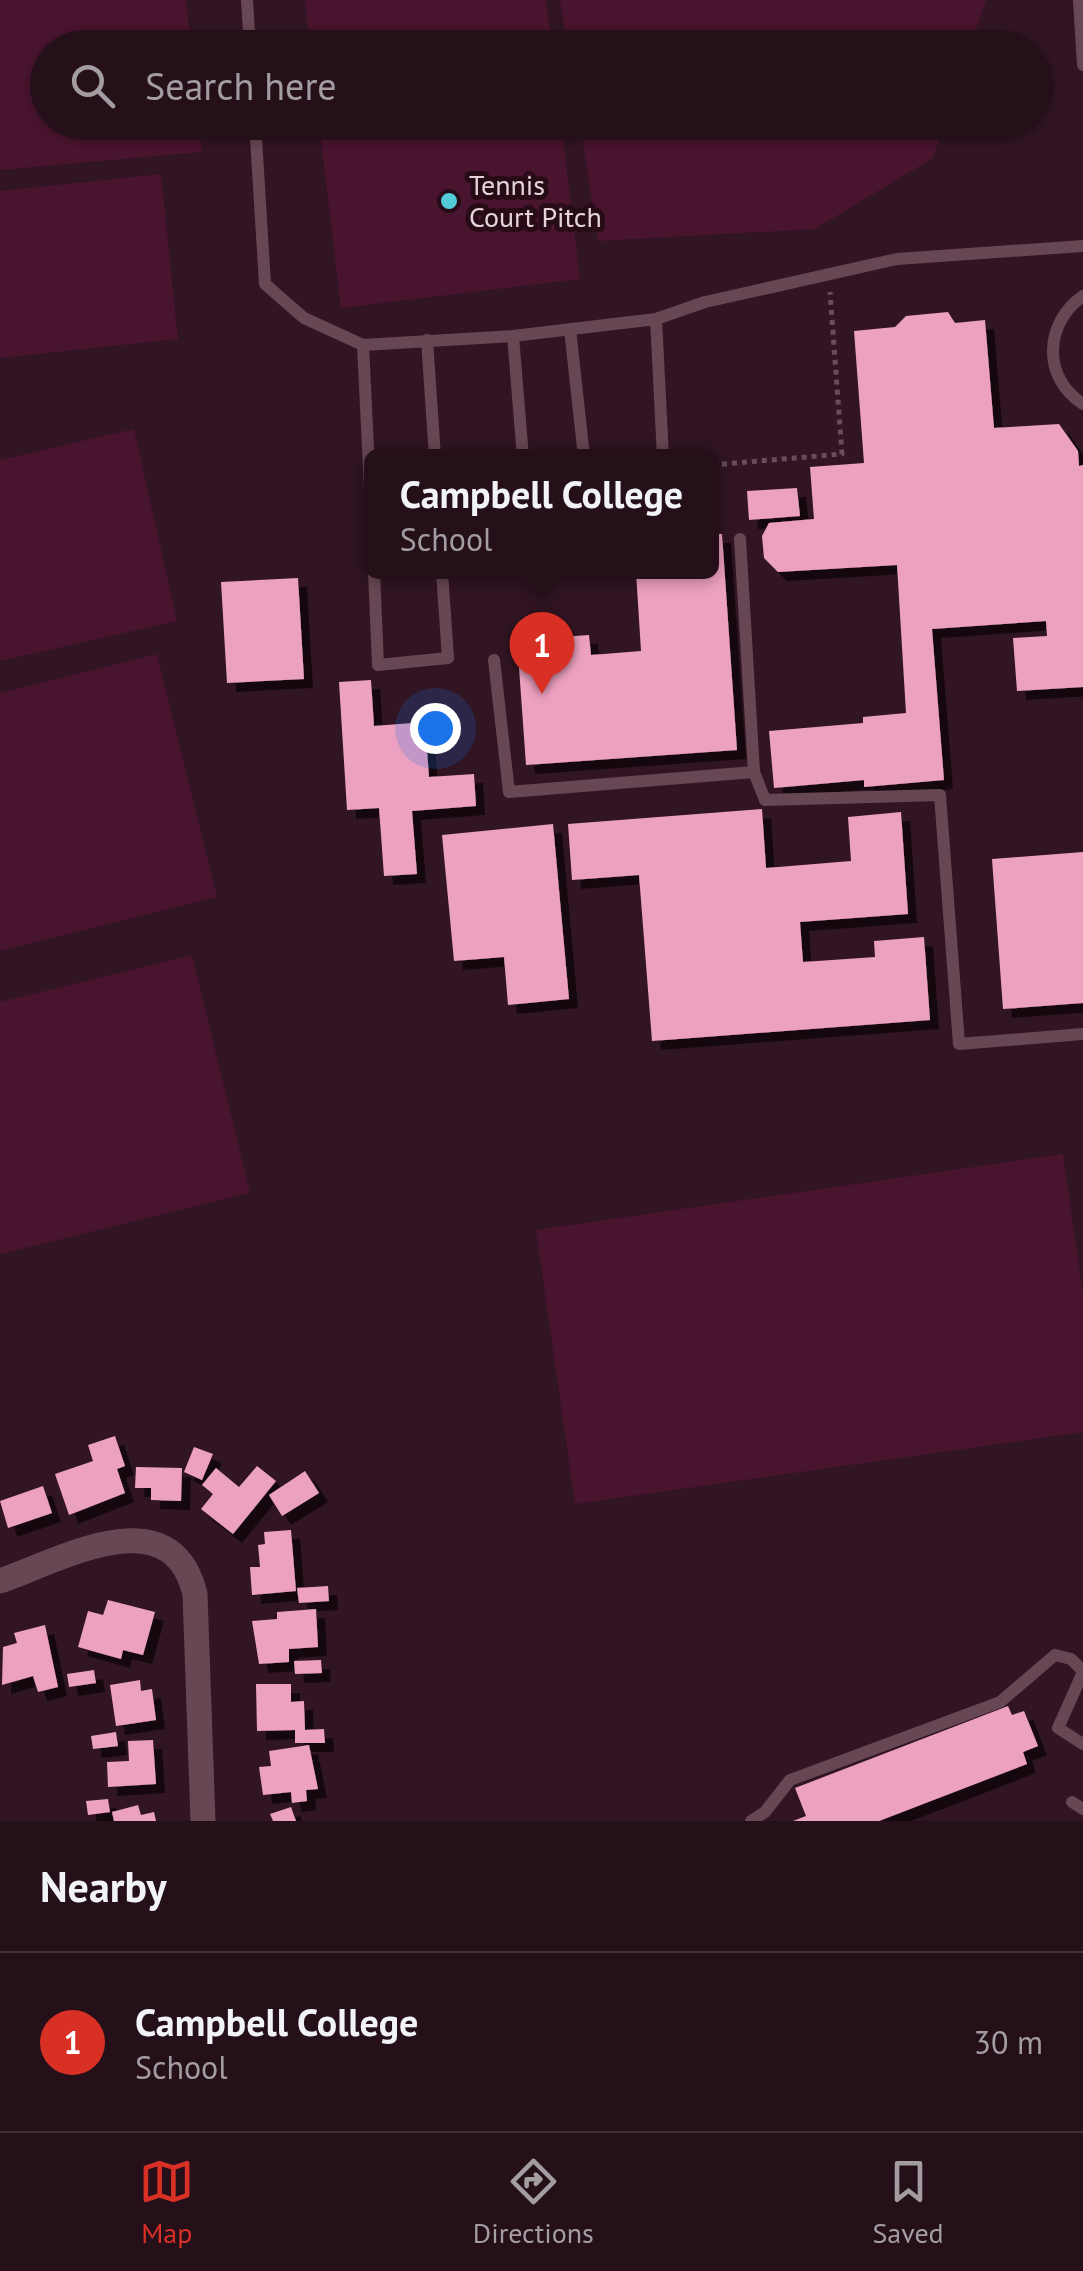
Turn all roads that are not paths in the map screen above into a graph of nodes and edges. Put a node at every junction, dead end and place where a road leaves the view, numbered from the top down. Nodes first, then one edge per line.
1 (247, 0) edge
2 (1080, 0) edge
3 (249, 30) edge
4 (1083, 65) edge
5 (255, 140) edge
6 (1083, 246) edge
7 (1083, 296) edge
8 (656, 318) junction
9 (570, 329) junction
10 (512, 336) junction
11 (426, 340) junction
12 (363, 345) junction
13 (1083, 404) edge
14 (368, 449) edge
15 (434, 449) edge
16 (522, 449) edge
17 (583, 449) edge
18 (663, 449) edge
19 (740, 539) dead end
20 (374, 579) edge
21 (442, 579) edge
22 (494, 660) dead end
23 (754, 772) junction
24 (1083, 1034) edge
25 (0, 1581) edge
26 (1083, 1672) edge
27 (1083, 1744) edge
28 (203, 1821) edge
29 (752, 1821) edge

1 - 3 lane
2 - 4 lane
5 - 12 lane
6 - 8 lane
7 - 13 lane
8 - 9 lane
8 - 18 lane
9 - 10 lane
9 - 17 lane
10 - 11 lane
10 - 16 lane
11 - 12 lane
11 - 15 lane
12 - 14 lane
19 - 23 lane
20 - 21 lane
22 - 23 lane
23 - 24 lane
25 - 28 street
26 - 27 lane
26 - 29 lane

